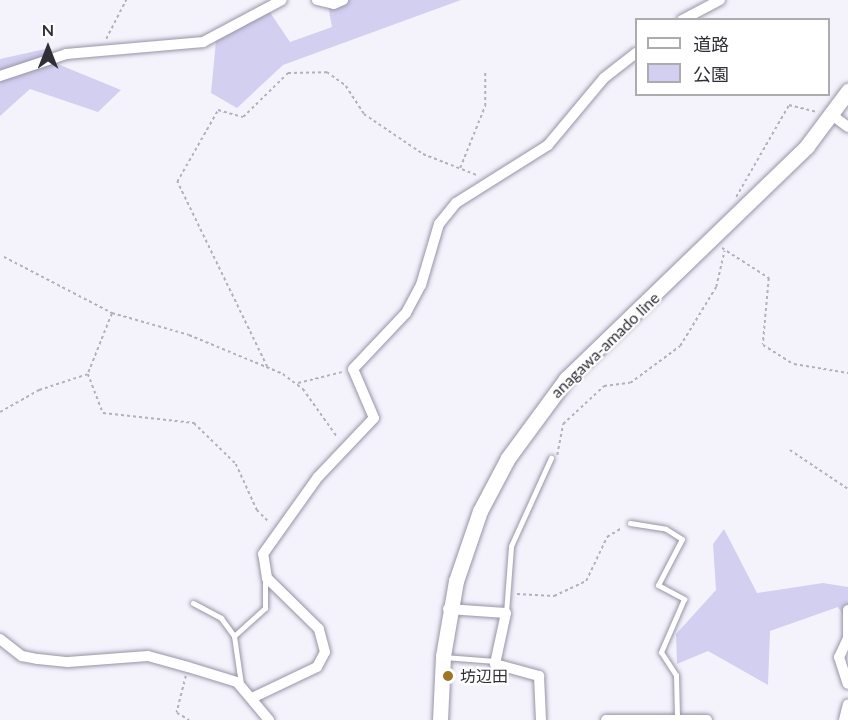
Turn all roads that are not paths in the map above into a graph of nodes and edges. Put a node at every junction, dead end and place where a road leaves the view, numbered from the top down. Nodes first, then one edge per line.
1 (282, 0) edge
2 (317, 0) edge
3 (343, 0) edge
4 (720, 0) edge
5 (686, 18) edge
6 (635, 54) edge
7 (0, 76) edge
8 (848, 91) edge
9 (832, 115) junction
10 (848, 127) edge
11 (551, 458) road end
12 (630, 523) road end
13 (266, 573) junction
14 (193, 603) dead end
15 (448, 609) junction
16 (848, 610) edge
17 (506, 614) junction
18 (234, 636) junction
19 (848, 637) edge
20 (0, 639) edge
21 (443, 656) junction
22 (496, 661) junction
23 (848, 684) edge
24 (241, 685) junction
25 (252, 698) junction
26 (848, 704) edge
27 (677, 717) junction
28 (269, 720) edge
29 (440, 720) edge
30 (541, 720) edge
31 (606, 720) edge
32 (707, 720) edge
33 (844, 720) edge

1 - 7 street
2 - 3 street
4 - 5 street
6 - 13 street
8 - 9 main road, anagawa-amado line
9 - 10 street
9 - 15 main road, anagawa-amado line
11 - 17 lane
12 - 27 lane
13 - 18 lane
13 - 25 street
14 - 18 lane
15 - 17 street
15 - 21 main road, anagawa-amado line
16 - 19 street
17 - 22 street
18 - 24 lane
19 - 23 street
20 - 24 street
21 - 22 lane
21 - 29 main road, anagawa-amado line
22 - 30 street
24 - 25 street
25 - 28 street
26 - 33 street
27 - 31 street
27 - 32 street

